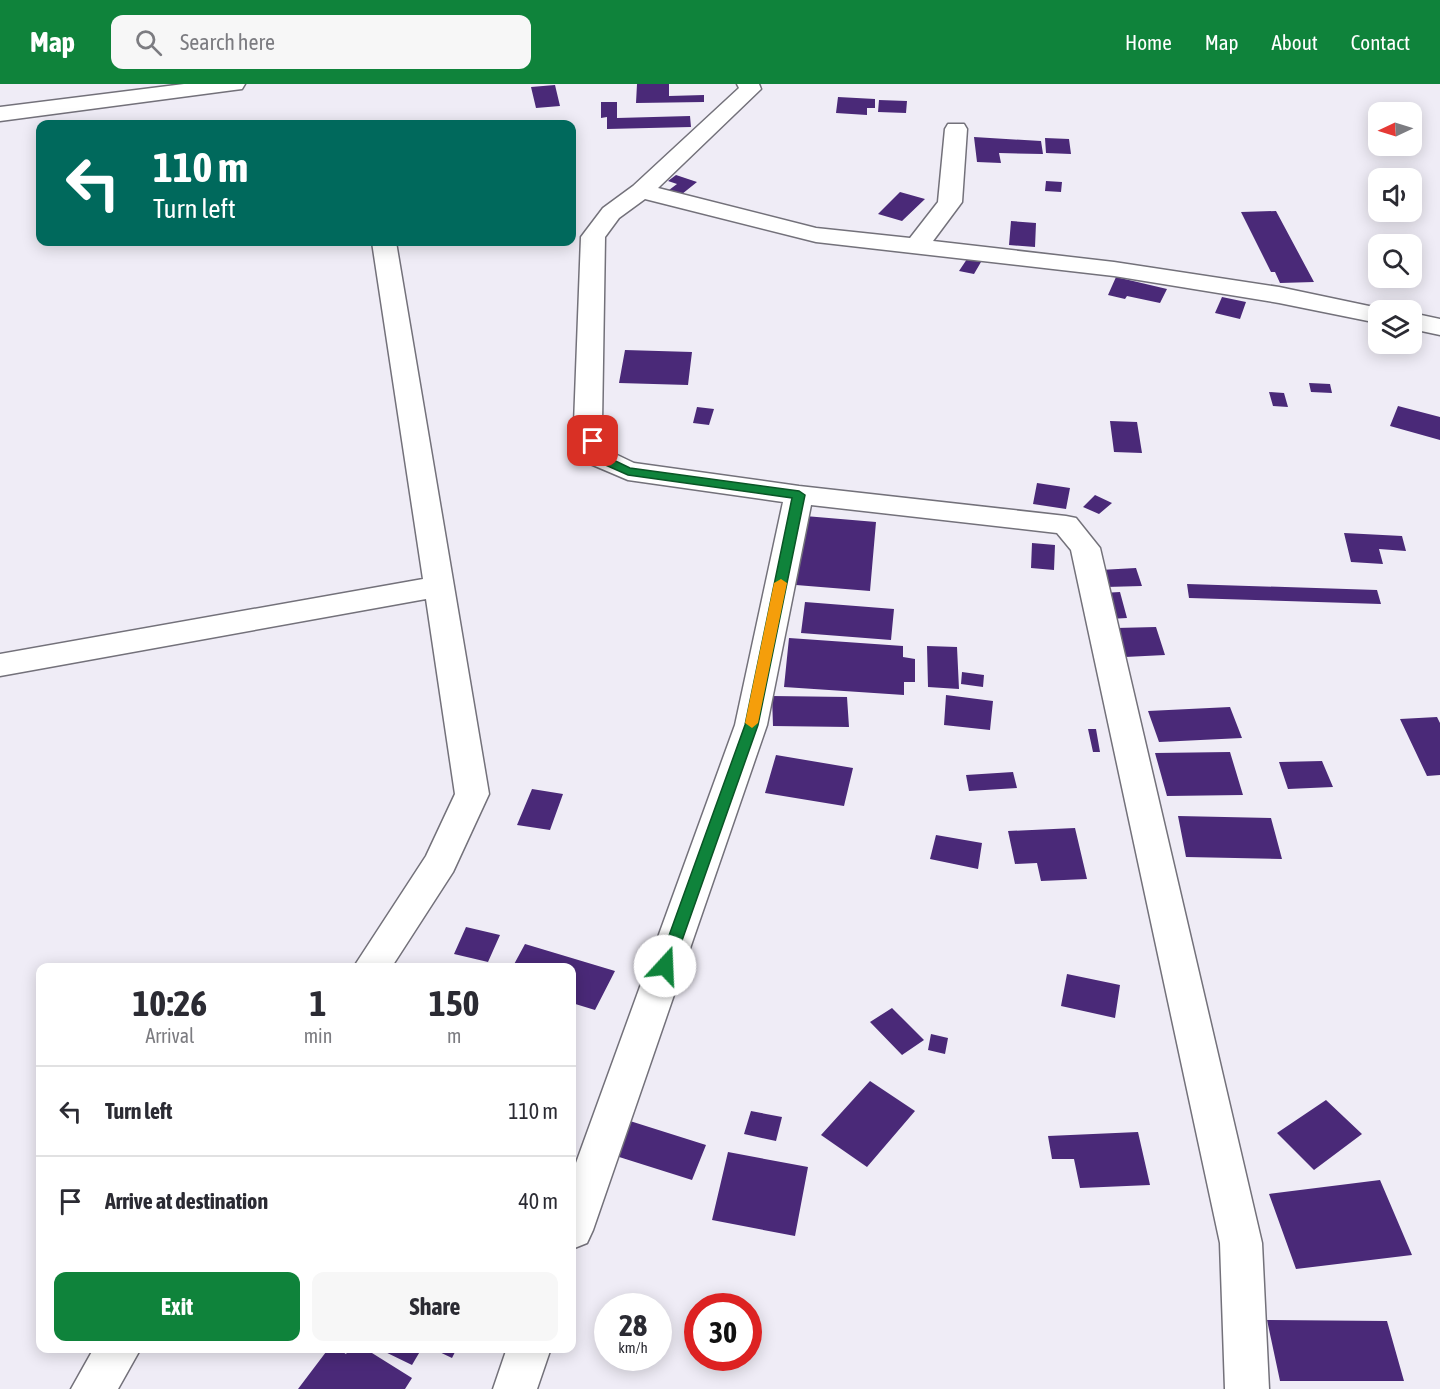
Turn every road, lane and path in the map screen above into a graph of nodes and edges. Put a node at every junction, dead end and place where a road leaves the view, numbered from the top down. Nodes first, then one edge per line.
1 (234, 84) edge
2 (748, 84) edge
3 (0, 114) edge
4 (956, 129) dead end
5 (641, 191) junction
6 (918, 245) junction
7 (385, 246) edge
8 (1368, 313) edge
9 (1422, 323) edge
10 (1440, 327) edge
11 (799, 495) junction
12 (440, 586) junction
13 (0, 665) edge
14 (374, 963) edge
15 (576, 1219) edge
16 (116, 1353) edge
17 (527, 1353) edge
18 (93, 1389) edge
19 (515, 1389) edge
20 (1247, 1389) edge

1 - 3 street
2 - 5 street
4 - 6 street
5 - 6 street
5 - 11 street
6 - 8 street
7 - 12 street
9 - 10 street
11 - 15 street
11 - 20 street
12 - 13 street
12 - 14 street
16 - 18 street
17 - 19 street

